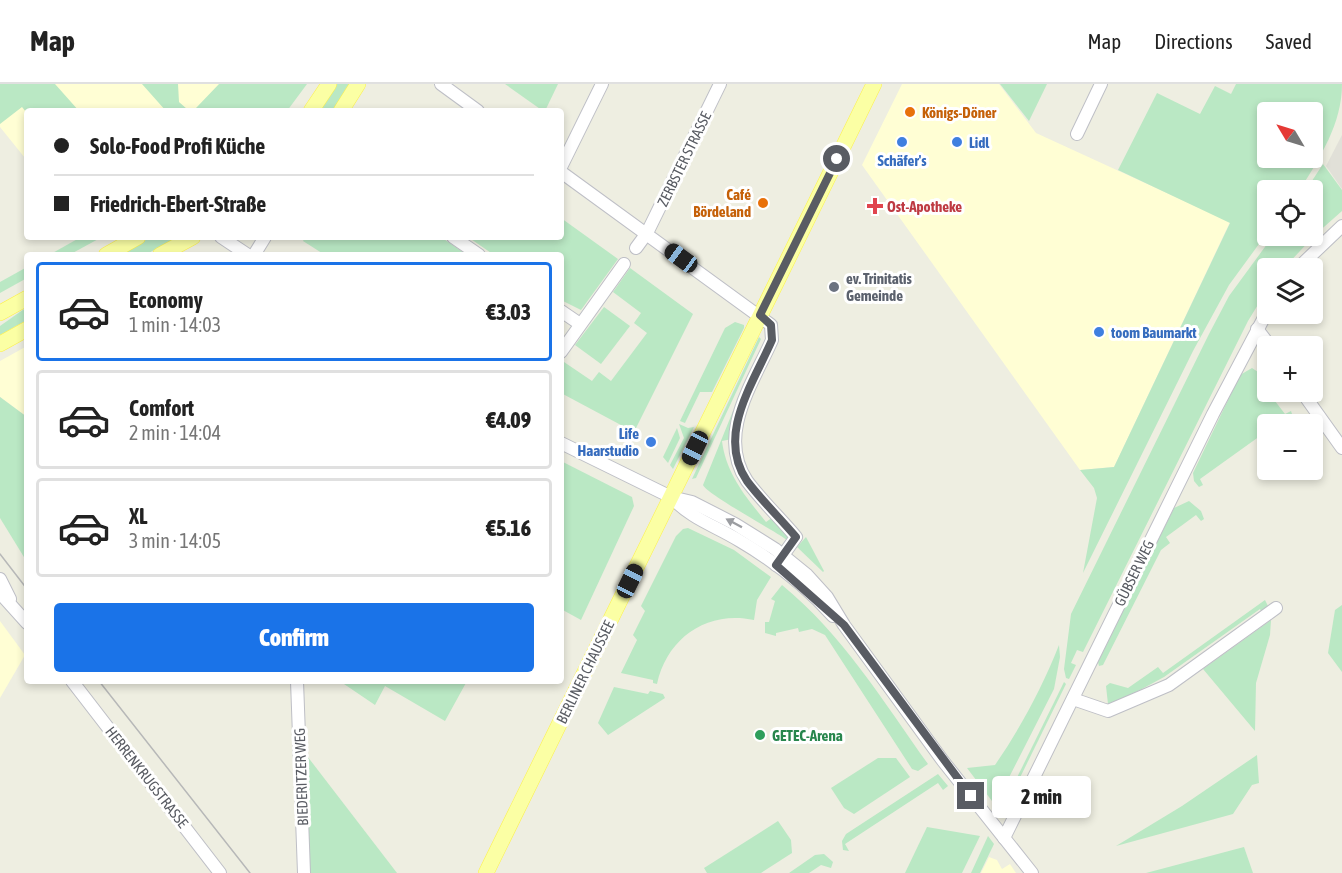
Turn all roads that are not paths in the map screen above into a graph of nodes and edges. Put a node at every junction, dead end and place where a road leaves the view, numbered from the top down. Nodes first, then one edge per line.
1 (329, 84) edge
2 (358, 84) edge
3 (441, 84) edge
4 (602, 84) edge
5 (720, 84) edge
6 (874, 84) edge
7 (1101, 84) edge
8 (313, 108) edge
9 (343, 108) edge
10 (474, 108) edge
11 (1077, 134) dead end
12 (564, 163) edge
13 (564, 171) edge
14 (1342, 226) edge
15 (647, 233) junction
16 (133, 240) edge
17 (188, 240) edge
18 (226, 240) edge
19 (457, 240) edge
20 (636, 248) dead end
21 (111, 252) edge
22 (166, 252) edge
23 (244, 252) edge
24 (475, 252) edge
25 (1308, 258) edge
26 (624, 264) dead end
27 (24, 300) edge
28 (0, 313) edge
29 (564, 313) edge
30 (760, 315) junction
31 (580, 324) junction
32 (1259, 324) edge
33 (1257, 328) junction
34 (24, 330) edge
35 (1263, 336) edge
36 (0, 344) edge
37 (564, 348) edge
38 (1309, 402) edge
39 (564, 444) edge
40 (1342, 448) edge
41 (671, 497) junction
42 (779, 560) junction
43 (0, 579) edge
44 (0, 593) edge
45 (13, 605) junction
46 (1276, 608) dead end
47 (24, 619) edge
48 (74, 684) edge
49 (297, 684) edge
50 (1073, 699) junction
51 (1004, 838) junction
52 (220, 873) edge
53 (304, 873) edge
54 (486, 873) edge
55 (1032, 873) edge

1 - 8 main road
2 - 9 main road
3 - 10 street
4 - 12 street
5 - 15 street, ZERBSTER STRASSE
6 - 30 main road, BERLINER CHAUSSEE
7 - 11 street
13 - 15 street
14 - 25 street
15 - 20 street, ZERBSTER STRASSE
15 - 30 street
16 - 21 main road
17 - 22 main road
18 - 23 street
19 - 24 street
26 - 31 street
27 - 28 main road
29 - 31 street
30 - 41 main road, BERLINER CHAUSSEE
30 - 42 street
31 - 37 street
32 - 33 street, GÜBSER WEG
33 - 35 street
33 - 50 street, GÜBSER WEG
34 - 36 main road
38 - 40 street
39 - 41 street
41 - 42 street
41 - 54 main road, BERLINER CHAUSSEE
42 - 51 street
43 - 45 street
44 - 45 street
45 - 47 street
46 - 50 street
48 - 52 street, HERRENKRUGSTRASSE
49 - 53 street, BIEDERITZER WEG
50 - 51 street, GÜBSER WEG
51 - 55 street

